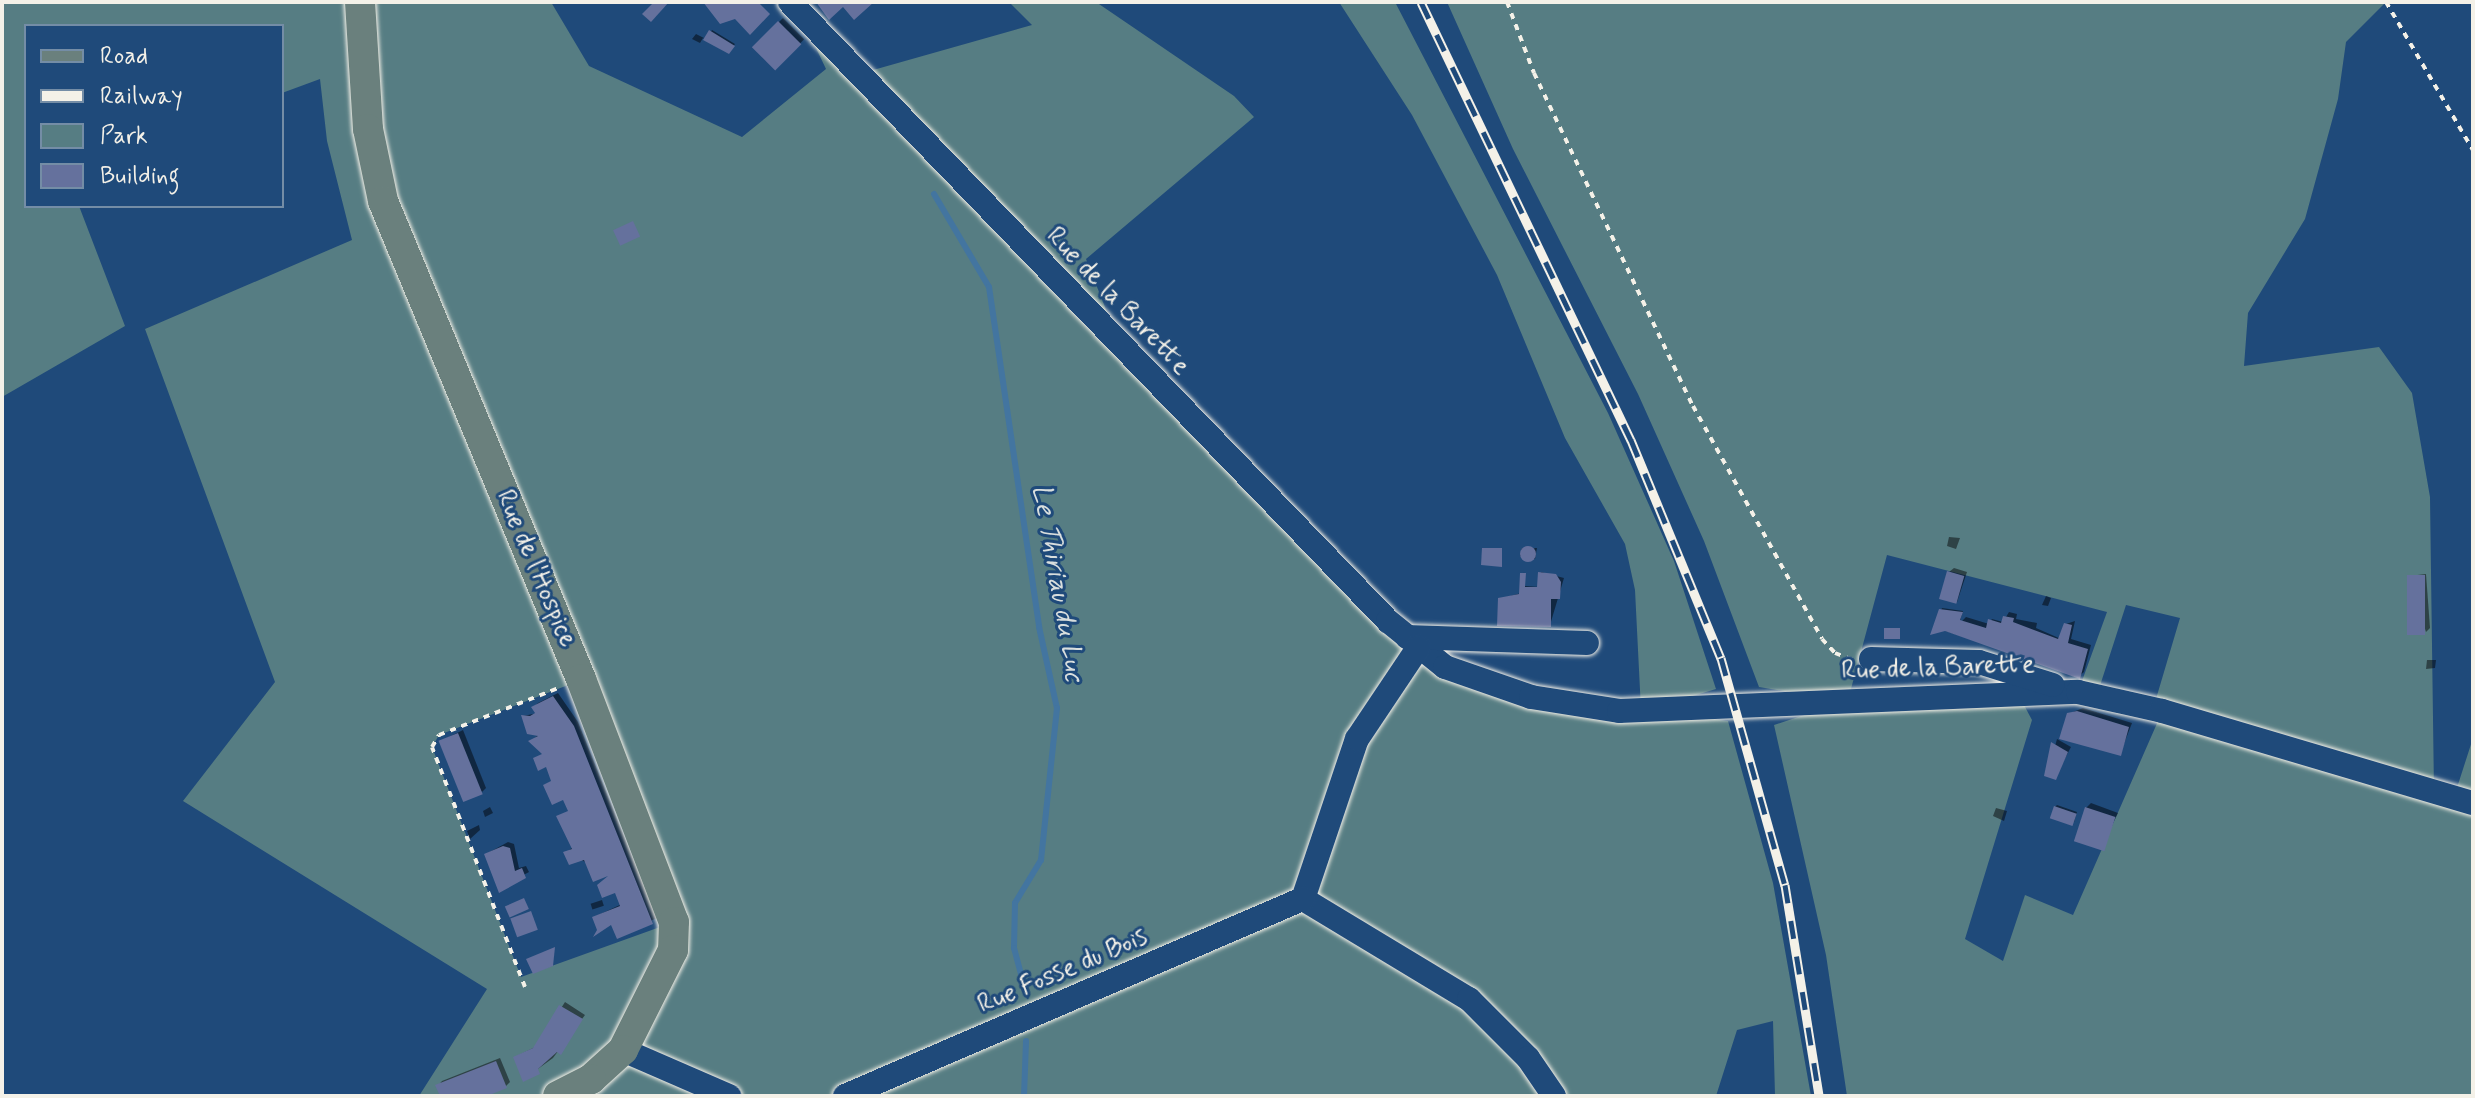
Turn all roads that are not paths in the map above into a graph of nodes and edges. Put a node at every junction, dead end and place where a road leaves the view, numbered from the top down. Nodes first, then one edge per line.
1 (360, 2) edge
2 (790, 2) edge
3 (1412, 642) junction
4 (1587, 643) dead end
5 (1871, 659) road end
6 (2078, 692) junction
7 (2473, 803) edge
8 (1303, 899) junction
9 (623, 1050) junction
10 (558, 1096) edge
11 (729, 1096) edge
12 (845, 1096) edge
13 (1554, 1096) edge

1 - 9 main road, Rue de l'Hospice
2 - 3 street, Rue de la Barette
3 - 4 street
3 - 6 street, Rue de la Barette
3 - 8 street
5 - 6 street
6 - 7 street, Rue de la Barette
8 - 12 street, Rue Fosse du Bois
8 - 13 street
9 - 10 main road, Rue de l'Hospice
9 - 11 street

